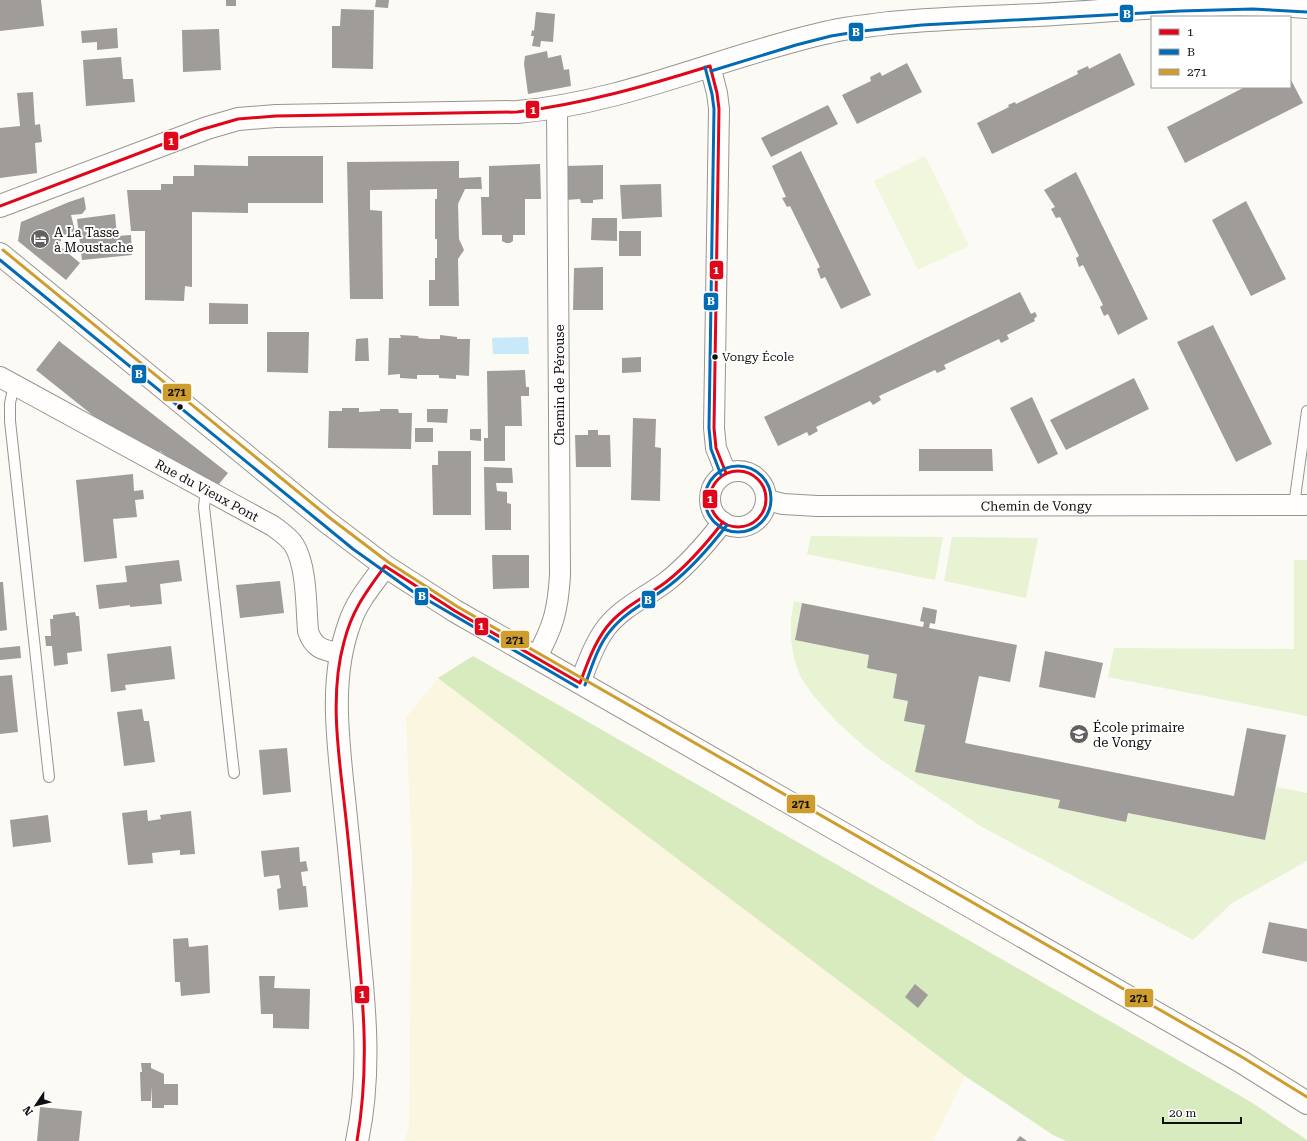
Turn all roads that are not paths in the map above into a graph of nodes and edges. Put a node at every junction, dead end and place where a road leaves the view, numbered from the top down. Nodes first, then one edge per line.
1 (1307, 7) edge
2 (710, 66) junction
3 (557, 107) junction
4 (0, 206) edge
5 (0, 254) edge
6 (7, 381) edge
7 (1307, 411) edge
8 (726, 473) junction
9 (208, 490) junction
10 (767, 500) junction
11 (1300, 505) edge
12 (723, 522) junction
13 (384, 566) junction
14 (341, 654) junction
15 (536, 658) junction
16 (580, 684) junction
17 (234, 774) dead end
18 (49, 777) dead end
19 (1307, 1104) edge
20 (357, 1141) edge

1 - 2 street
2 - 3 street
2 - 8 street
3 - 4 street
3 - 15 street, Chemin de Pérouse
5 - 13 street
6 - 9 street, Rue du Vieux Pont
6 - 18 lane
7 - 11 lane
8 - 10 street
8 - 12 street
9 - 14 street, Rue du Vieux Pont
9 - 17 lane
10 - 11 street, Chemin de Vongy
10 - 12 street
12 - 16 street
13 - 14 street
13 - 15 street
14 - 20 street
15 - 16 street
16 - 19 street

